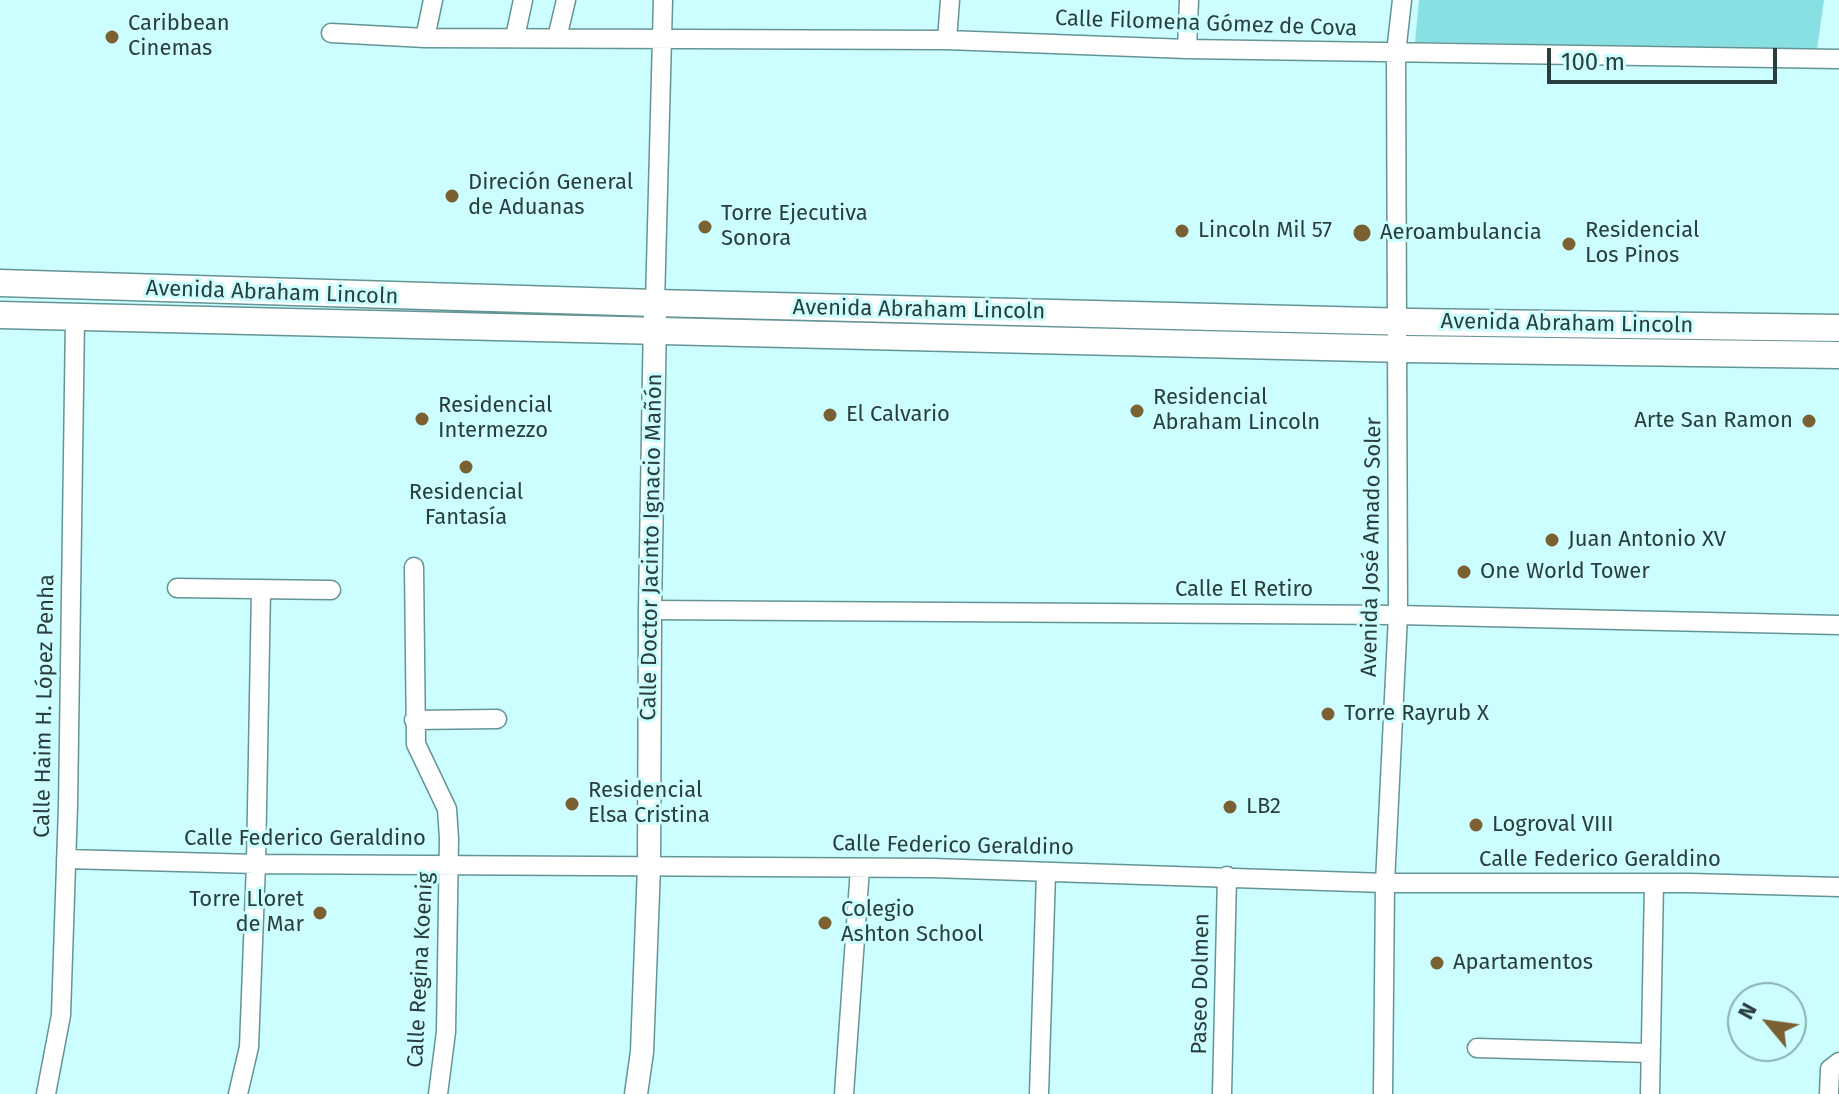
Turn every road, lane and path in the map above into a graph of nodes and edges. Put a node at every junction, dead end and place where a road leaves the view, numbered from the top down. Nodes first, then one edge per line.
1 (433, 0) edge
2 (523, 0) edge
3 (566, 0) edge
4 (663, 0) edge
5 (950, 0) edge
6 (1189, 0) edge
7 (1402, 0) edge
8 (331, 33) dead end
9 (515, 37) junction
10 (425, 38) junction
11 (557, 38) junction
12 (660, 40) junction
13 (947, 40) junction
14 (1187, 49) junction
15 (1396, 53) junction
16 (1838, 53) edge
17 (0, 283) edge
18 (655, 303) junction
19 (0, 315) edge
20 (75, 318) junction
21 (1398, 321) junction
22 (1839, 328) edge
23 (656, 332) junction
24 (1397, 349) junction
25 (1839, 355) edge
26 (414, 567) dead end
27 (177, 588) dead end
28 (261, 589) junction
29 (331, 590) dead end
30 (650, 610) junction
31 (1398, 615) junction
32 (1839, 625) edge
33 (497, 719) dead end
34 (414, 720) junction
35 (66, 859) junction
36 (256, 864) junction
37 (449, 864) junction
38 (649, 866) junction
39 (860, 868) junction
40 (1046, 873) junction
41 (1227, 876) junction
42 (1385, 883) junction
43 (1654, 883) junction
44 (1839, 887) edge
45 (1477, 1048) dead end
46 (1650, 1053) junction
47 (1839, 1062) edge
48 (46, 1094) edge
49 (238, 1094) edge
50 (438, 1094) edge
51 (636, 1094) edge
52 (844, 1094) edge
53 (1039, 1094) edge
54 (1222, 1094) edge
55 (1383, 1094) edge
56 (1650, 1094) edge
57 (1829, 1094) edge

1 - 10 street
2 - 9 street
3 - 11 street
4 - 12 street, Calle Doctor Jacinto Ignacio Mañón
5 - 13 street
6 - 14 street
7 - 15 street, Avenida José Amado Soler
8 - 10 street, Calle Filomena Gómez de Cova
9 - 10 street, Calle Filomena Gómez de Cova
9 - 11 street, Calle Filomena Gómez de Cova
11 - 12 street, Calle Filomena Gómez de Cova
12 - 13 street, Calle Filomena Gómez de Cova
12 - 18 street, Calle Doctor Jacinto Ignacio Mañón
13 - 14 street, Calle Filomena Gómez de Cova
14 - 15 street, Calle Filomena Gómez de Cova
15 - 16 street, Calle Filomena Gómez de Cova
15 - 21 street, Avenida José Amado Soler
17 - 18 main road, Avenida Abraham Lincoln
18 - 21 main road, Avenida Abraham Lincoln
18 - 23 street, Calle Doctor Jacinto Ignacio Mañón
19 - 20 main road, Avenida Abraham Lincoln
20 - 23 main road, Avenida Abraham Lincoln
20 - 35 street, Calle Haim H. López Penha
21 - 22 main road, Avenida Abraham Lincoln
21 - 24 street, Avenida José Amado Soler
23 - 24 main road, Avenida Abraham Lincoln
23 - 30 street, Calle Doctor Jacinto Ignacio Mañón
24 - 25 main road, Avenida Abraham Lincoln
24 - 31 street, Avenida José Amado Soler
26 - 34 street, Calle Regina Koenig
27 - 28 street
28 - 29 street
28 - 36 street
30 - 31 street, Calle El Retiro
30 - 38 street, Calle Doctor Jacinto Ignacio Mañón
31 - 32 street, Calle El Retiro
31 - 42 street, Avenida José Amado Soler
33 - 34 street
34 - 37 street, Calle Regina Koenig
35 - 36 street, Calle Federico Geraldino
35 - 48 street, Calle Haim H. López Penha
36 - 37 street, Calle Federico Geraldino
36 - 49 street
37 - 38 street, Calle Federico Geraldino
37 - 50 street, Calle Regina Koenig
38 - 39 street, Calle Federico Geraldino
38 - 51 street, Calle Doctor Jacinto Ignacio Mañón
39 - 40 street, Calle Federico Geraldino
39 - 52 street
40 - 41 street, Calle Federico Geraldino
40 - 53 street
41 - 42 street, Calle Federico Geraldino
41 - 54 street, Paseo Dolmen
42 - 43 street, Calle Federico Geraldino
42 - 55 street, Avenida José Amado Soler
43 - 44 street, Calle Federico Geraldino
43 - 46 street
45 - 46 street
46 - 56 street
47 - 57 street

